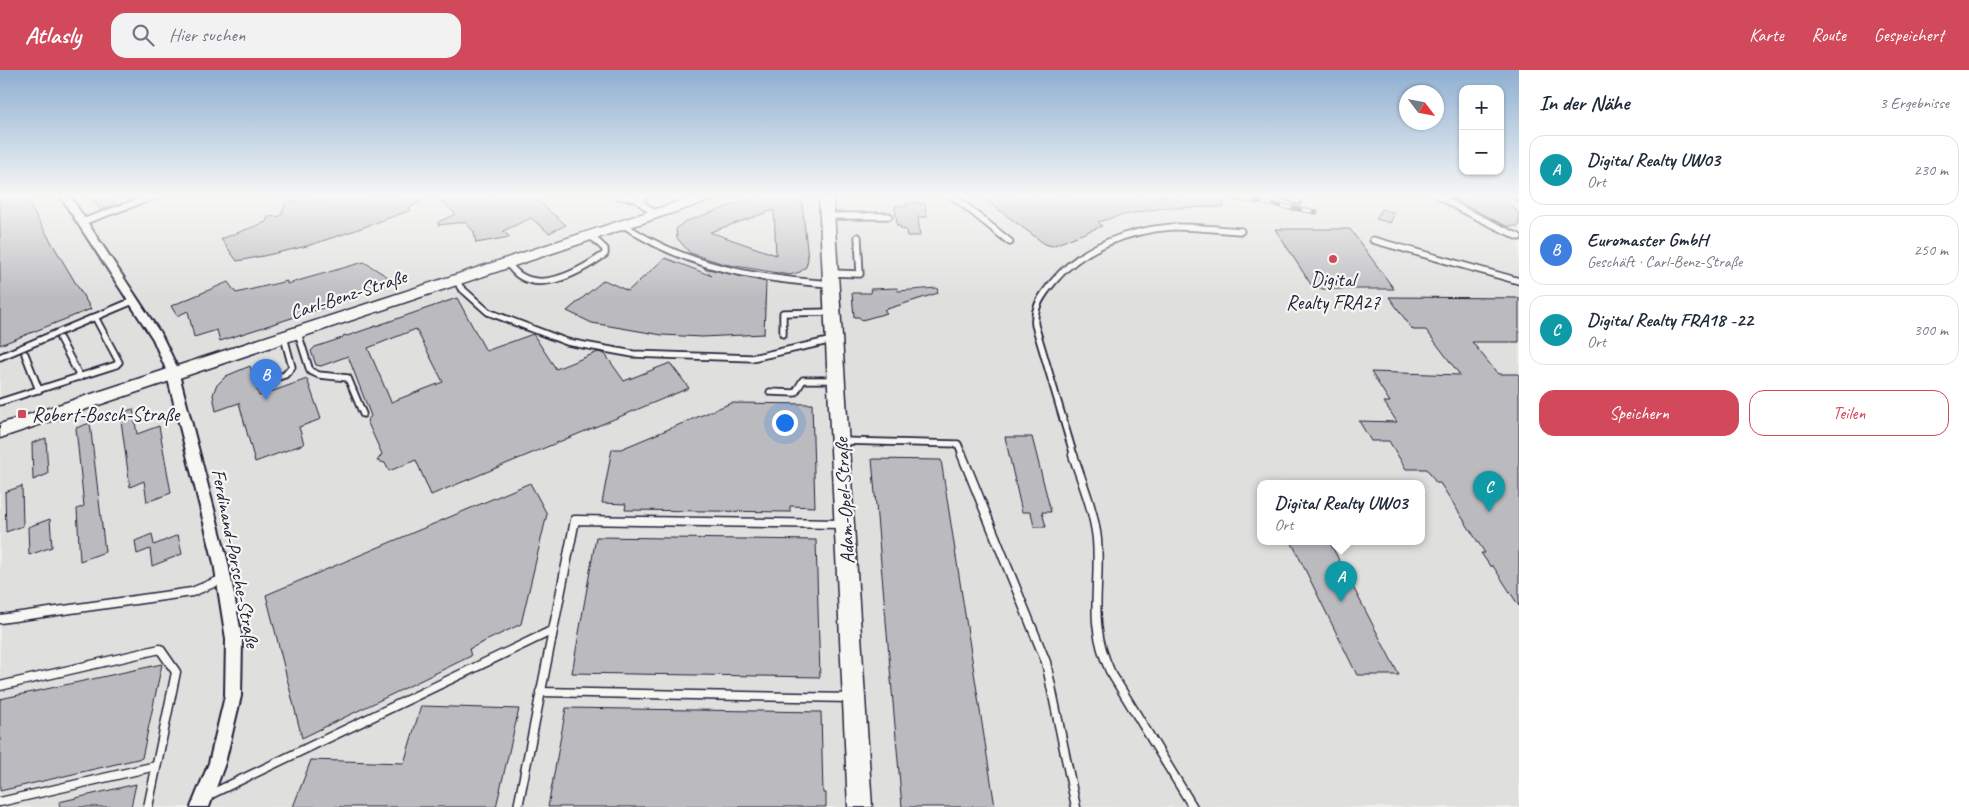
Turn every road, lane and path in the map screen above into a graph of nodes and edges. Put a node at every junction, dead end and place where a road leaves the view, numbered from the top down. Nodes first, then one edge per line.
1 (87, 230) edge
2 (608, 230) edge
3 (632, 230) edge
4 (828, 230) edge
5 (996, 230) edge
6 (1156, 230) edge
7 (1235, 230) edge
8 (1504, 230) edge
9 (1241, 231) dead end
10 (591, 236) junction
11 (858, 236) dead end
12 (1519, 238) edge
13 (1373, 240) dead end
14 (1010, 242) dead end
15 (508, 263) junction
16 (831, 278) junction
17 (457, 280) junction
18 (1519, 281) edge
19 (133, 301) junction
20 (834, 312) junction
21 (95, 317) junction
22 (783, 334) dead end
23 (291, 335) junction
24 (60, 339) dead end
25 (835, 340) junction
26 (25, 354) dead end
27 (0, 357) edge
28 (174, 374) junction
29 (80, 377) junction
30 (837, 380) junction
31 (266, 381) dead end
32 (39, 390) junction
33 (770, 392) dead end
34 (0, 400) edge
35 (363, 414) dead end
36 (0, 431) edge
37 (840, 442) junction
38 (845, 524) junction
39 (223, 579) junction
40 (0, 620) edge
41 (552, 631) junction
42 (0, 686) edge
43 (540, 692) junction
44 (854, 698) junction
45 (156, 766) junction
46 (0, 802) edge
47 (202, 802) edge
48 (148, 807) edge
49 (518, 807) edge
50 (860, 807) edge
51 (1076, 807) edge
52 (1193, 807) edge

1 - 19 street
2 - 10 main road, Carl-Benz-Straße
3 - 16 lane
4 - 16 main road, Adam-Opel-Straße
5 - 14 lane
6 - 52 lane
7 - 9 lane
8 - 12 lane
10 - 15 main road, Carl-Benz-Straße
10 - 15 lane
11 - 16 lane
13 - 18 lane
15 - 17 main road, Carl-Benz-Straße
16 - 20 main road, Adam-Opel-Straße
17 - 23 main road, Carl-Benz-Straße
17 - 25 lane
19 - 21 lane
19 - 28 street
20 - 22 lane
20 - 25 main road, Adam-Opel-Straße
21 - 27 lane
21 - 29 lane
23 - 28 main road, Carl-Benz-Straße
23 - 31 lane
23 - 35 lane
24 - 29 lane
25 - 30 main road, Adam-Opel-Straße
26 - 32 lane
28 - 36 main road, Carl-Benz-Straße
28 - 39 street, Ferdinand-Porsche-Straße
29 - 32 lane
30 - 33 lane
30 - 37 main road, Adam-Opel-Straße
32 - 34 lane
37 - 38 main road, Adam-Opel-Straße
37 - 51 lane
38 - 41 lane
38 - 44 main road, Adam-Opel-Straße
39 - 40 lane
39 - 47 street, Ferdinand-Porsche-Straße
41 - 43 lane
41 - 47 lane
42 - 45 lane
43 - 44 lane
43 - 49 lane
44 - 50 main road, Adam-Opel-Straße
45 - 46 lane
45 - 48 lane

